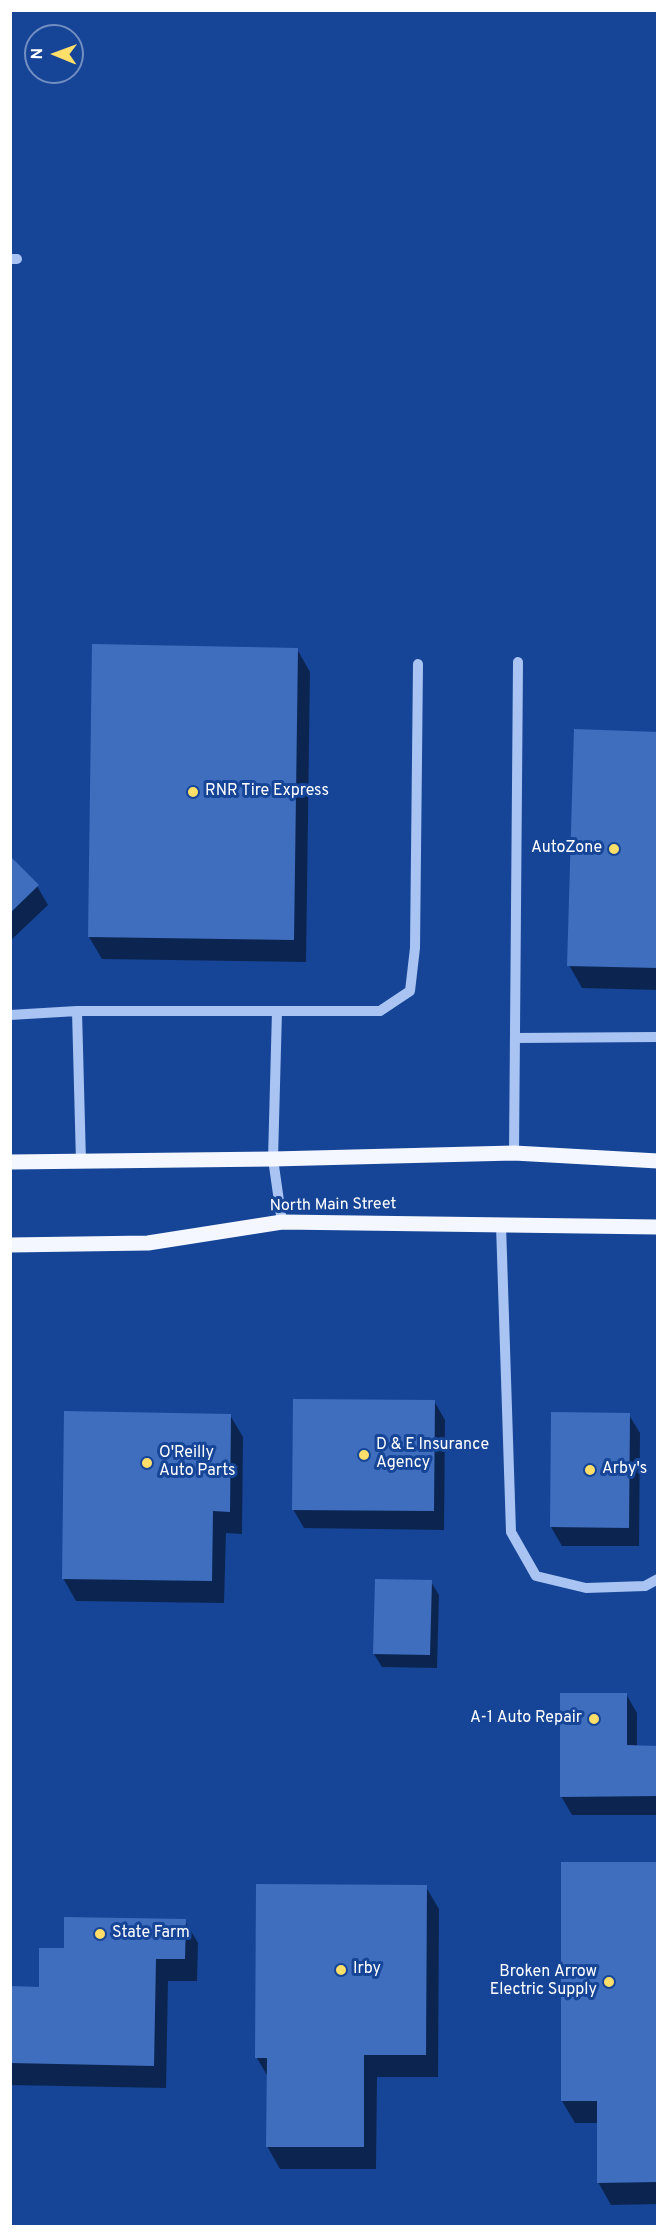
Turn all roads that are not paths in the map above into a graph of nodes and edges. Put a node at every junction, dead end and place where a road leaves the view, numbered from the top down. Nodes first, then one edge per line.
1 (518, 662) dead end
2 (418, 664) dead end
3 (76, 1011) junction
4 (277, 1011) junction
5 (10, 1015) edge
6 (657, 1037) edge
7 (515, 1038) junction
8 (514, 1154) junction
9 (273, 1159) junction
10 (81, 1161) junction
11 (657, 1161) edge
12 (10, 1162) edge
13 (282, 1222) junction
14 (501, 1225) junction
15 (657, 1227) edge
16 (10, 1245) edge
17 (657, 1579) edge

1 - 7 lane
2 - 4 lane
3 - 4 lane
3 - 5 lane
3 - 10 lane
4 - 9 lane
6 - 7 lane
7 - 8 lane
8 - 9 main road
8 - 11 main road
9 - 10 main road
9 - 13 lane
10 - 12 main road
13 - 14 main road, North Main Street
13 - 16 main road, North Main Street
14 - 15 main road, North Main Street
14 - 17 lane

